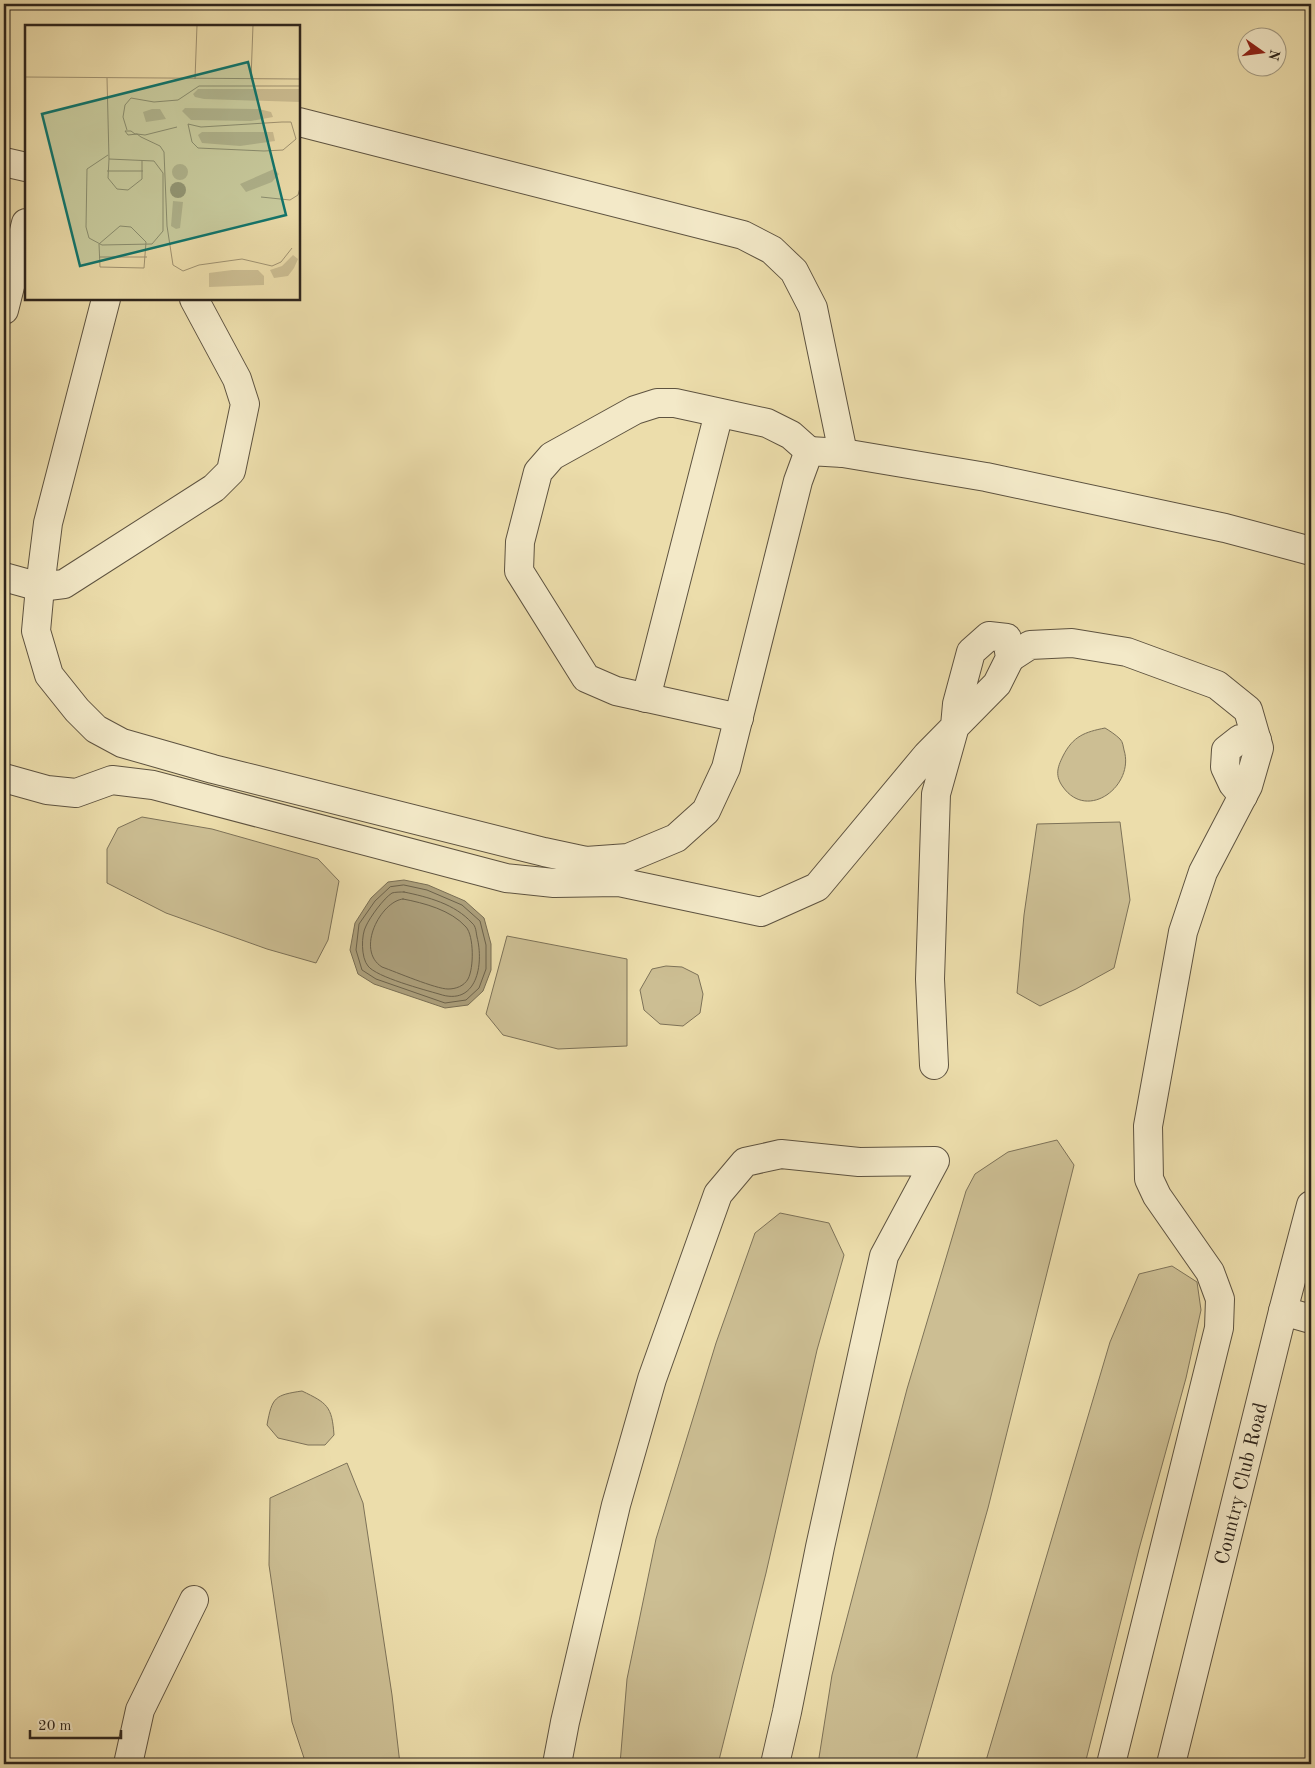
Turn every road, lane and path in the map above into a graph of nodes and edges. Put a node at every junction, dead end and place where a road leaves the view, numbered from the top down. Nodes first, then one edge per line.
1 (300, 122) edge
2 (4, 162) edge
3 (25, 167) edge
4 (25, 227) edge
5 (106, 300) edge
6 (195, 300) edge
7 (4, 310) edge
8 (719, 413) junction
9 (809, 451) junction
10 (843, 453) junction
11 (1311, 551) edge
12 (4, 577) edge
13 (40, 587) junction
14 (1010, 658) junction
15 (646, 698) junction
16 (739, 718) junction
17 (955, 726) junction
18 (4, 778) edge
19 (934, 1065) dead end
20 (1311, 1205) edge
21 (1283, 1311) junction
22 (1311, 1319) edge
23 (194, 1600) dead end
24 (128, 1764) edge
25 (558, 1764) edge
26 (776, 1764) edge
27 (1111, 1764) edge
28 (1171, 1764) edge

1 - 10 street
2 - 3 street
4 - 7 street
5 - 13 street
6 - 13 street
8 - 9 street
8 - 15 street
8 - 15 street
9 - 10 street
9 - 16 street
10 - 11 street
12 - 13 street
13 - 16 street
14 - 17 street
14 - 17 street
14 - 27 street
15 - 16 street
17 - 18 street
17 - 19 street
20 - 21 street, Country Club Road
21 - 22 street
21 - 28 street, Country Club Road
23 - 24 street
25 - 26 street

